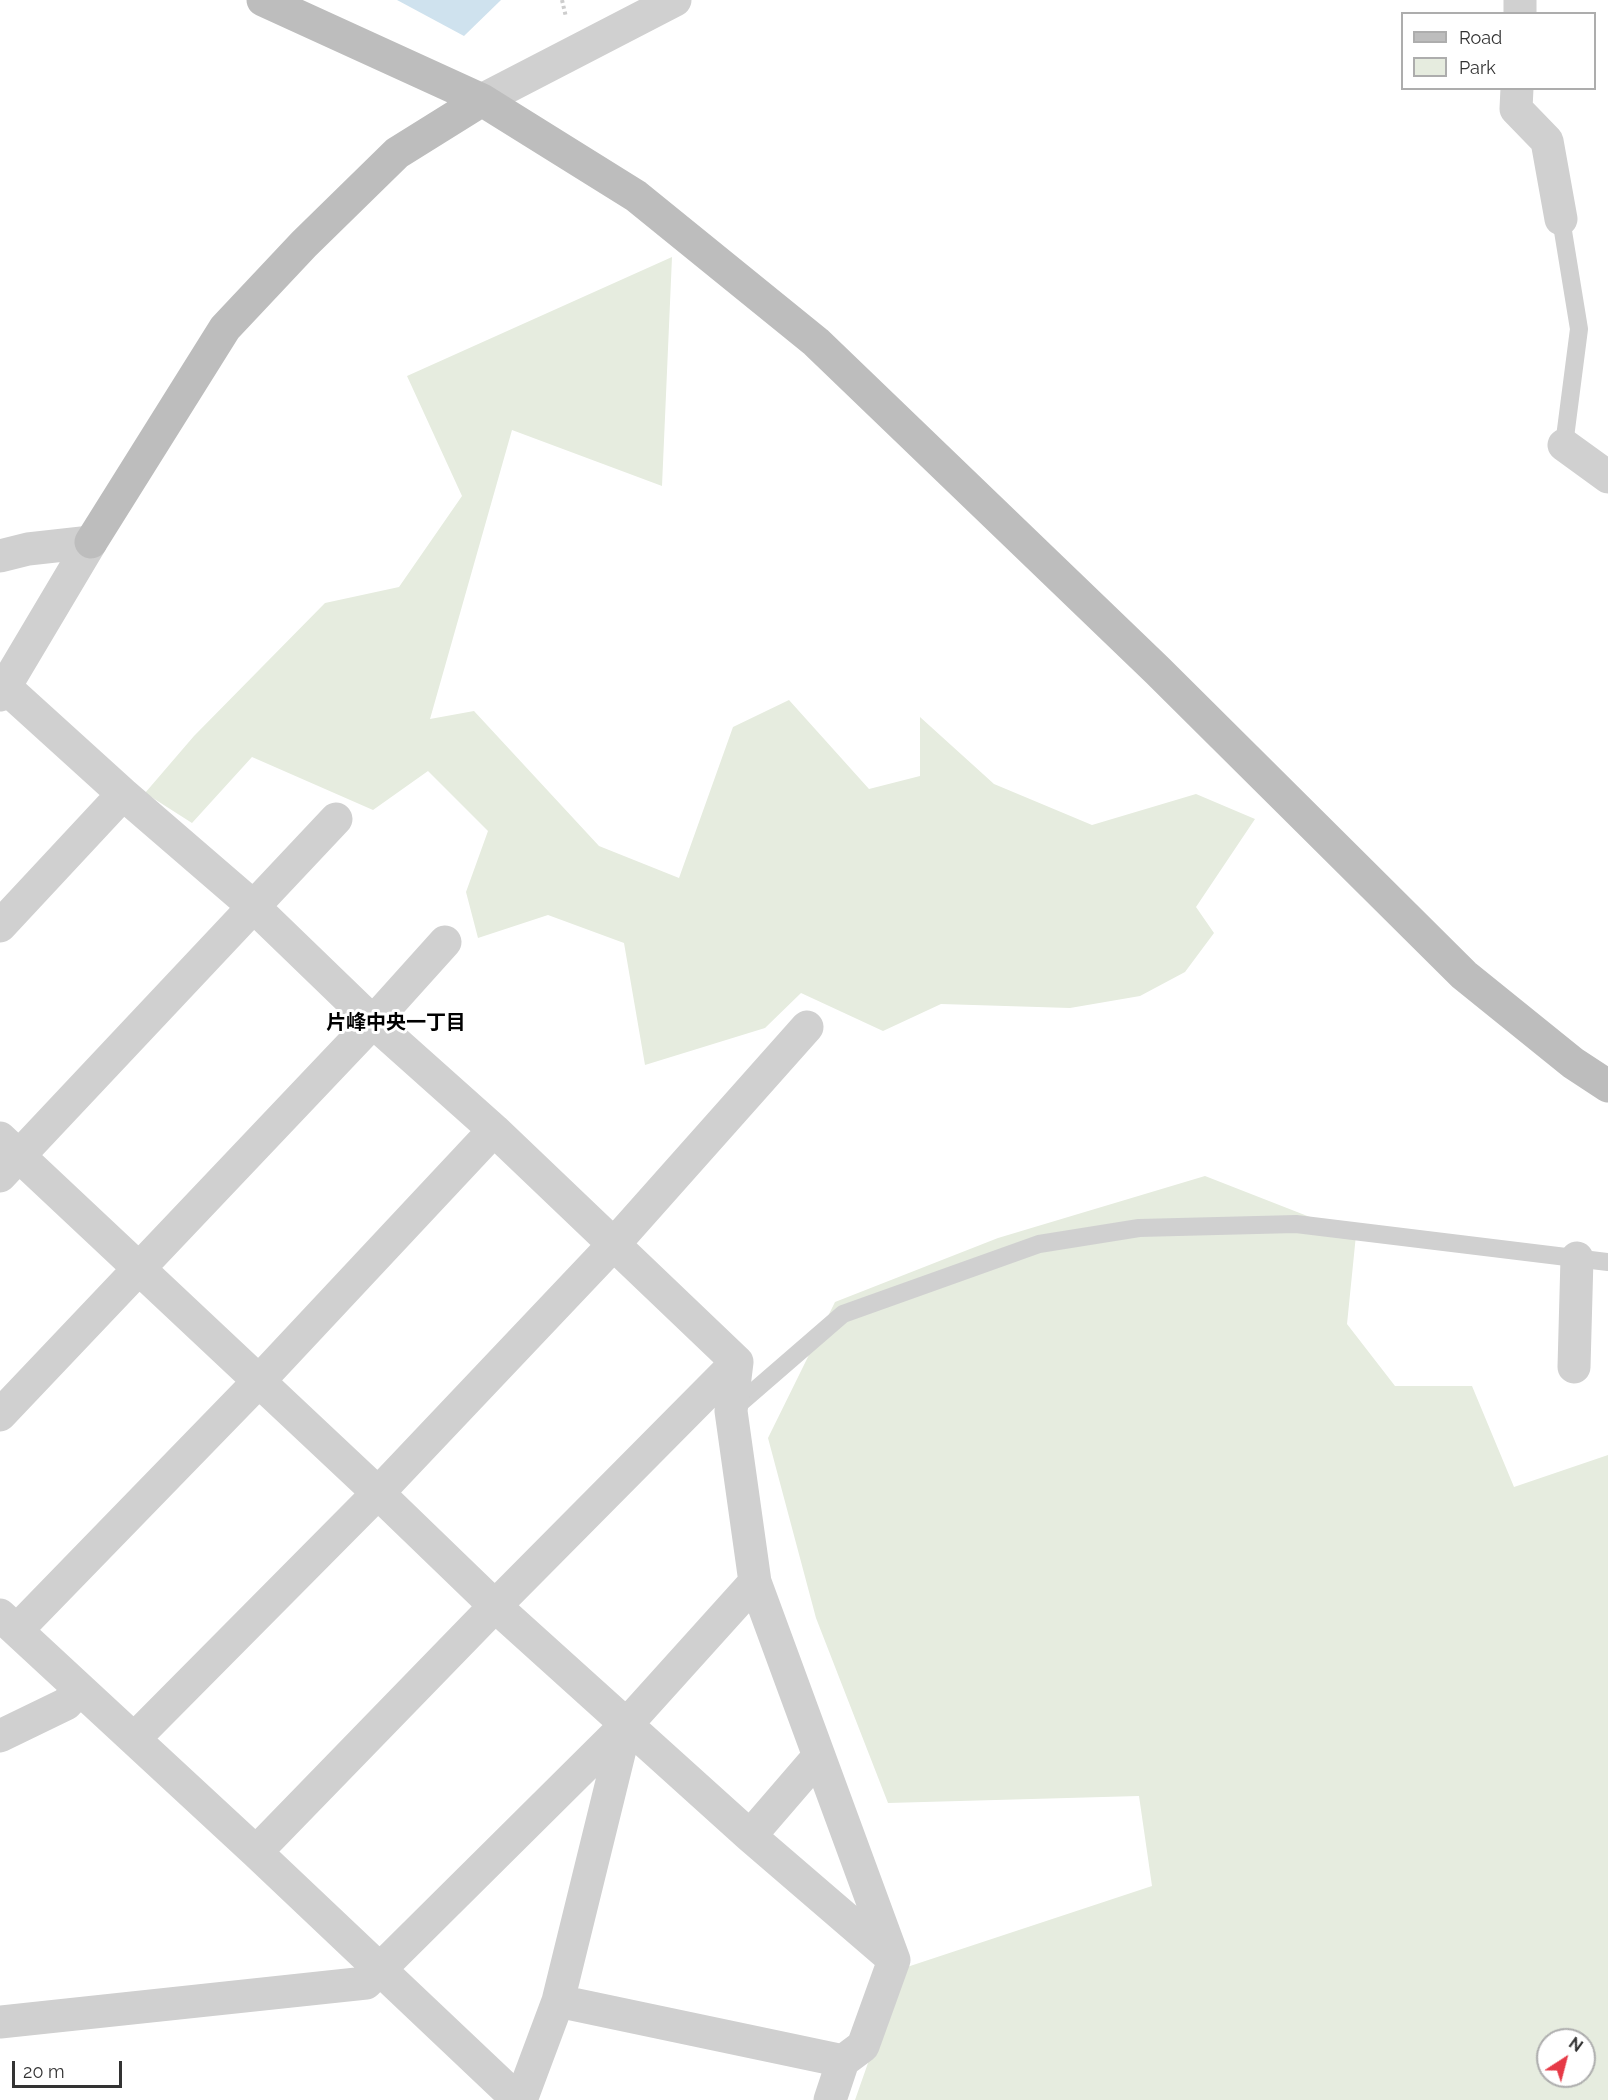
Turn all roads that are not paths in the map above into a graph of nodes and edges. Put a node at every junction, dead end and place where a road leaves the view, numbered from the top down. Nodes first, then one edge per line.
1 (263, 0) edge
2 (675, 0) edge
3 (1517, 90) edge
4 (482, 100) junction
5 (1561, 219) joint
6 (1564, 445) joint
7 (1608, 477) edge
8 (91, 542) junction
9 (0, 556) edge
10 (2, 691) edge
11 (123, 794) junction
12 (336, 819) dead end
13 (254, 907) junction
14 (0, 926) edge
15 (445, 942) dead end
16 (373, 1022) junction
17 (807, 1027) dead end
18 (1608, 1086) edge
19 (494, 1130) junction
20 (7, 1156) edge
21 (614, 1244) junction
22 (1592, 1260) edge
23 (139, 1269) junction
24 (737, 1362) junction
25 (1574, 1367) dead end
26 (259, 1381) junction
27 (731, 1411) junction
28 (0, 1415) edge
29 (378, 1493) junction
30 (754, 1582) junction
31 (495, 1606) junction
32 (8, 1622) edge
33 (80, 1689) junction
34 (627, 1725) junction
35 (0, 1736) edge
36 (134, 1739) junction
37 (819, 1756) junction
38 (750, 1836) junction
39 (256, 1852) junction
40 (894, 1960) junction
41 (380, 1968) junction
42 (558, 2001) junction
43 (0, 2022) edge
44 (843, 2061) junction
45 (520, 2100) edge
46 (830, 2100) edge

1 - 4 street
2 - 4 street
3 - 5 street
4 - 8 street
4 - 18 street
5 - 6 lane
6 - 7 street
8 - 9 street
8 - 10 street
10 - 11 street
11 - 13 street
11 - 14 street
12 - 13 street
13 - 16 street
13 - 20 street
15 - 16 street
16 - 19 street
16 - 23 street
17 - 21 street
19 - 21 street
19 - 26 street
20 - 23 street
21 - 24 street
21 - 29 street
22 - 25 street
22 - 27 lane
23 - 26 street
23 - 28 street
24 - 27 street
24 - 31 street
26 - 29 street
26 - 32 street
27 - 30 street
29 - 31 street
29 - 36 street
30 - 34 street
30 - 37 street
31 - 34 street
31 - 39 street
32 - 33 street
33 - 35 street
33 - 36 street
34 - 38 street
34 - 41 street
34 - 42 street
36 - 39 street
37 - 38 street
37 - 40 street
38 - 40 street
39 - 41 street
40 - 44 street
41 - 43 street
41 - 45 street
42 - 44 street
42 - 45 street
44 - 46 street

